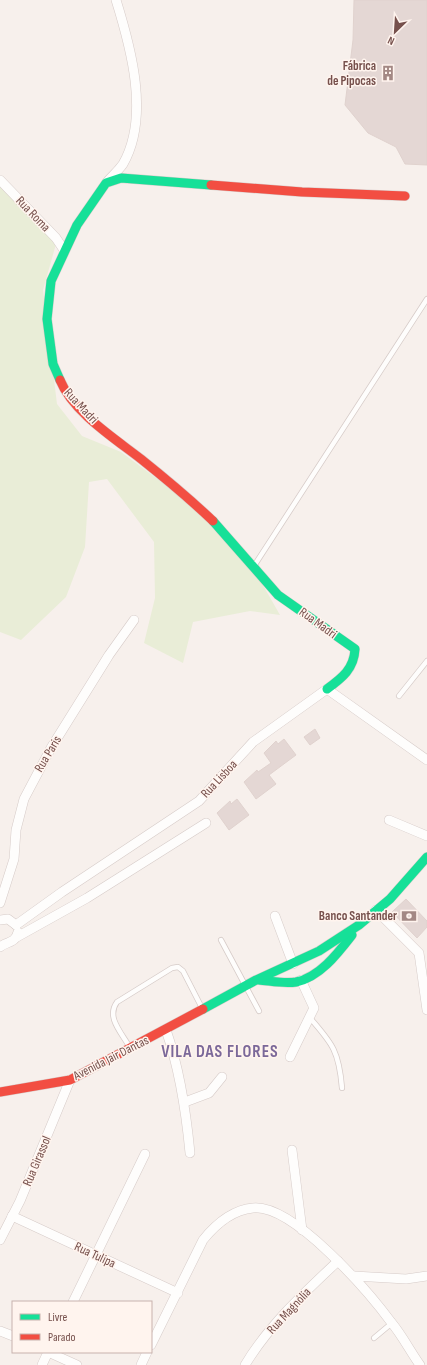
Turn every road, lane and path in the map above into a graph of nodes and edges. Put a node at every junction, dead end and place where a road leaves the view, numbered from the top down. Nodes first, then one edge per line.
1 (116, 0) edge
2 (0, 180) edge
3 (106, 183) junction
4 (405, 196) dead end
5 (64, 250) junction
6 (427, 299) edge
7 (254, 566) junction
8 (134, 620) dead end
9 (427, 661) edge
10 (327, 689) junction
11 (399, 696) dead end
12 (427, 760) edge
13 (390, 820) dead end
14 (206, 823) dead end
15 (427, 836) edge
16 (427, 857) edge
17 (0, 904) edge
18 (376, 910) junction
19 (275, 916) dead end
20 (0, 920) edge
21 (16, 925) junction
22 (359, 925) junction
23 (17, 937) junction
24 (221, 940) dead end
25 (1, 945) edge
26 (293, 964) junction
27 (256, 980) junction
28 (301, 980) junction
29 (245, 986) junction
30 (426, 996) edge
31 (203, 1008) junction
32 (427, 1010) edge
33 (259, 1011) dead end
34 (310, 1018) junction
35 (166, 1030) junction
36 (131, 1049) junction
37 (290, 1057) dead end
38 (222, 1077) dead end
39 (70, 1080) junction
40 (342, 1088) dead end
41 (0, 1092) edge
42 (185, 1102) junction
43 (292, 1150) dead end
44 (190, 1153) dead end
45 (145, 1154) dead end
46 (12, 1216) junction
47 (302, 1230) junction
48 (0, 1240) edge
49 (96, 1256) junction
50 (338, 1261) junction
51 (354, 1276) junction
52 (427, 1276) edge
53 (178, 1293) junction
54 (74, 1301) edge
55 (392, 1323) junction
56 (0, 1331) edge
57 (12, 1336) edge
58 (374, 1338) dead end
59 (152, 1343) edge
60 (48, 1353) edge
61 (50, 1353) edge
62 (147, 1353) edge
63 (42, 1365) edge
64 (77, 1365) edge
65 (141, 1365) edge
66 (246, 1365) edge
67 (420, 1365) edge

1 - 3 street
2 - 5 street, Rua Roma
3 - 4 street
3 - 5 street, Rua Madri
5 - 7 street, Rua Madri
6 - 7 lane
7 - 10 street, Rua Madri
8 - 17 street, Rua Paris
9 - 11 lane
10 - 12 street
10 - 21 street, Rua Lisboa
13 - 15 street
14 - 23 street
16 - 18 street, Avenida Jair Dantas
18 - 22 street, Avenida Jair Dantas
18 - 30 street
19 - 26 street
20 - 21 street
21 - 23 street
22 - 26 street, Avenida Jair Dantas
22 - 28 street, Avenida Jair Dantas
23 - 25 street
24 - 29 lane
26 - 27 street, Avenida Jair Dantas
27 - 28 street, Avenida Jair Dantas
27 - 29 street, Avenida Jair Dantas
28 - 34 street
29 - 31 street, Avenida Jair Dantas
29 - 33 lane
30 - 32 street
31 - 35 street, Avenida Jair Dantas
31 - 36 lane
34 - 37 street
34 - 40 lane
35 - 36 street, Avenida Jair Dantas
35 - 42 street
36 - 39 street, Avenida Jair Dantas
38 - 42 street
39 - 41 street, Avenida Jair Dantas
39 - 46 street, Rua Girassol
42 - 44 street
43 - 47 street
45 - 49 street
46 - 48 street, Rua Girassol
46 - 49 street, Rua Tulipa
47 - 50 street
47 - 53 street
49 - 53 street, Rua Tulipa
49 - 54 street
50 - 51 street
50 - 66 street, Rua Magnólia
51 - 52 street
51 - 55 street
53 - 59 street
55 - 58 lane
55 - 67 street
56 - 57 street
60 - 63 street
61 - 64 street
62 - 65 street

